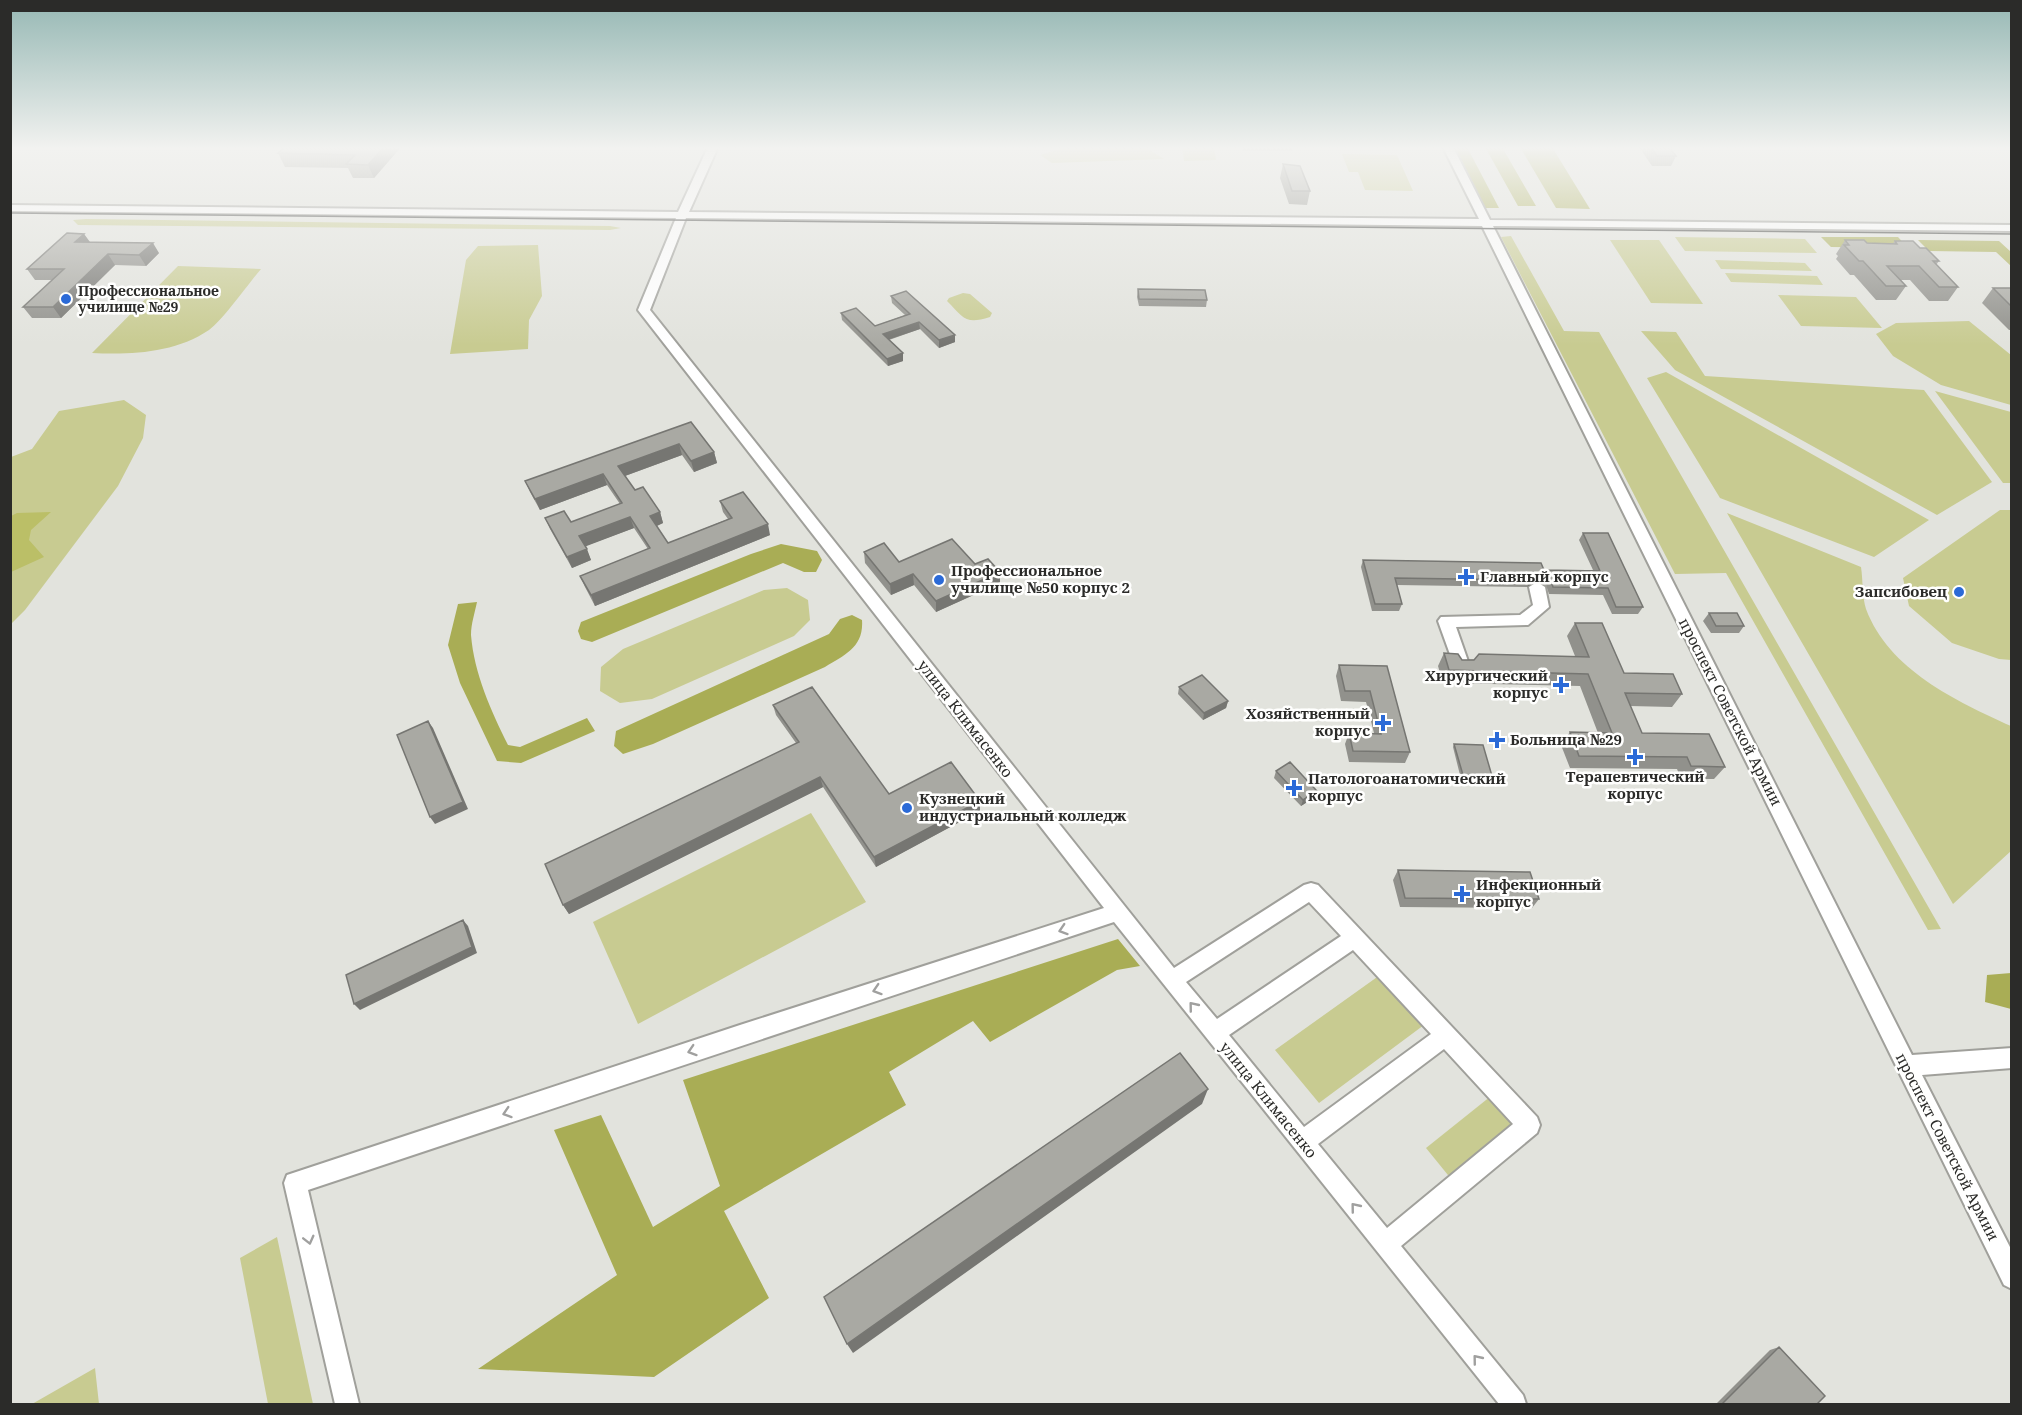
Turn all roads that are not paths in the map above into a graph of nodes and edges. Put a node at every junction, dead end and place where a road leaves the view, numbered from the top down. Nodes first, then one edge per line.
1 (493, 213) edge
2 (1481, 213) edge
3 (682, 215) junction
4 (1485, 222) junction
5 (2012, 228) edge
6 (1537, 587) dead end
7 (1462, 667) edge
8 (1118, 912) junction
9 (1354, 938) junction
10 (1172, 980) junction
11 (1214, 1033) junction
12 (1445, 1036) junction
13 (2012, 1058) edge
14 (1905, 1066) junction
15 (1302, 1142) junction
16 (1385, 1245) junction
17 (2012, 1277) edge
18 (347, 1404) edge
19 (1514, 1404) edge

1 - 3 street
2 - 4 street, проспект Советской Армии
3 - 4 street
3 - 8 street, улица Климасенко
4 - 5 street
4 - 14 street, проспект Советской Армии
6 - 7 street
8 - 10 street, улица Климасенко
8 -> 18 street
9 - 10 street
9 - 11 street
9 - 12 street
11 -> 10 street, улица Климасенко
11 - 15 street, улица Климасенко
12 - 15 street
12 - 16 street
13 - 14 street
14 - 17 street, проспект Советской Армии
16 -> 15 street, улица Климасенко
19 -> 16 street, улица Климасенко

